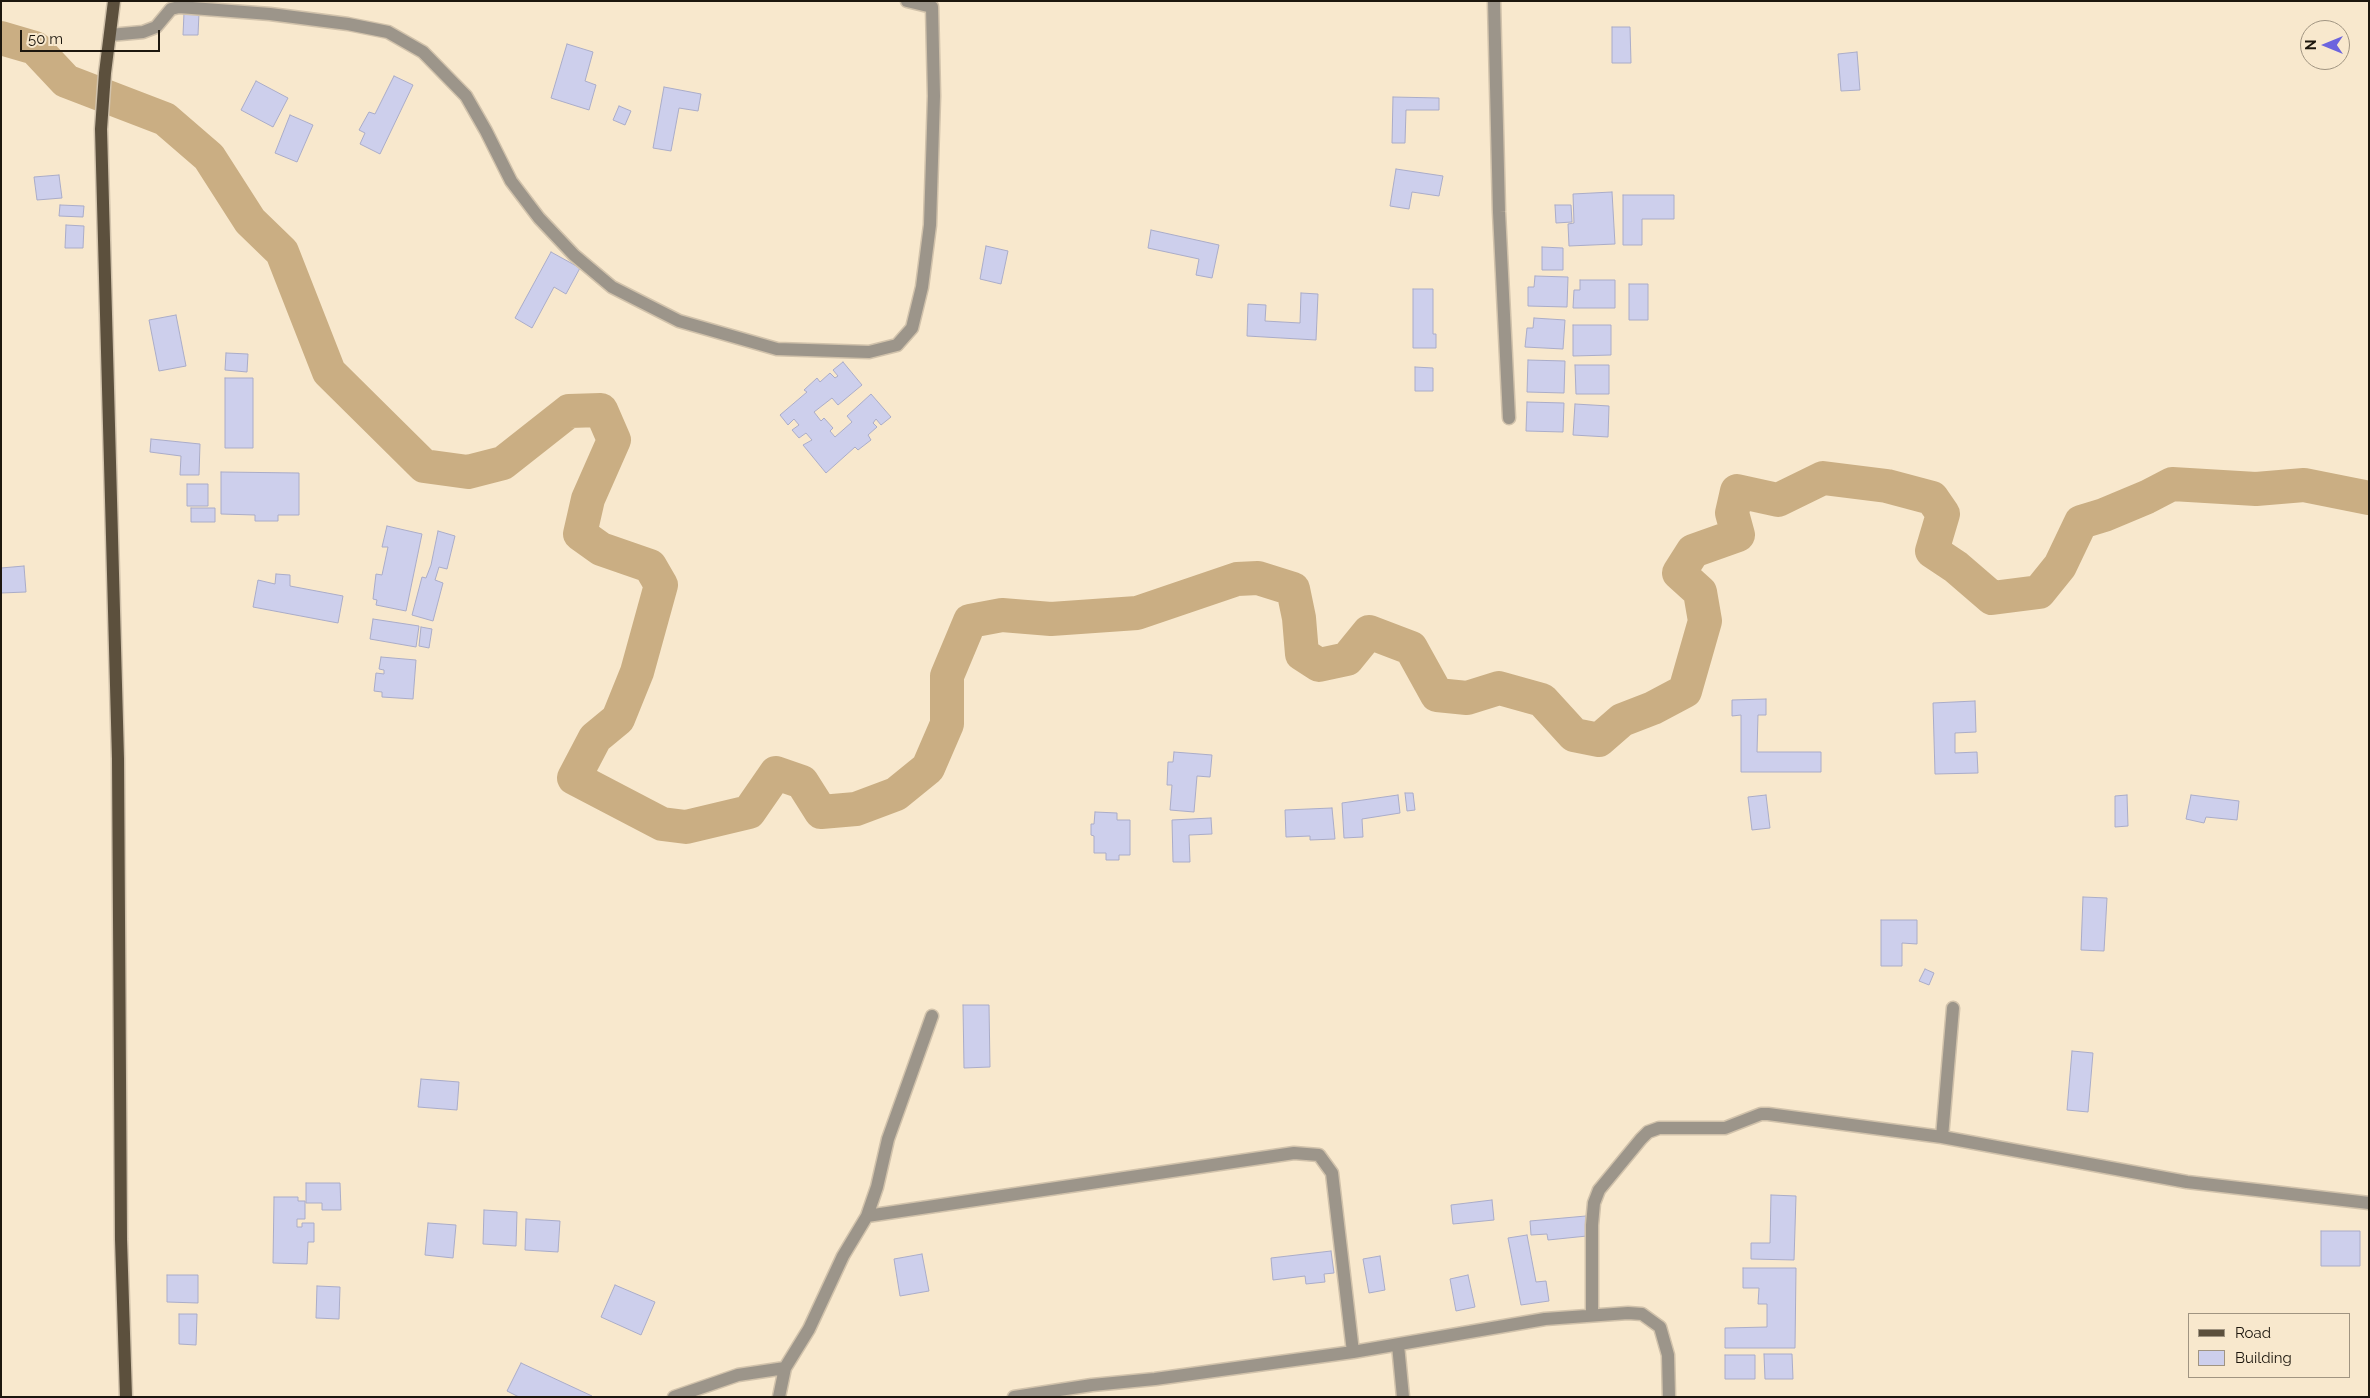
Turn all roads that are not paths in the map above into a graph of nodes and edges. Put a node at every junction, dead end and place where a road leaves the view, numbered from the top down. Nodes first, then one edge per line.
1 (114, 1) edge
2 (908, 1) edge
3 (1494, 1) edge
4 (932, 4) edge
5 (110, 35) junction
6 (1509, 418) dead end
7 (1953, 1008) dead end
8 (932, 1016) dead end
9 (1942, 1137) junction
10 (2369, 1203) edge
11 (866, 1216) junction
12 (1592, 1315) junction
13 (1398, 1345) junction
14 (1352, 1352) junction
15 (785, 1368) junction
16 (126, 1397) edge
17 (674, 1397) edge
18 (779, 1397) edge
19 (1014, 1397) edge
20 (1402, 1397) edge
21 (1669, 1397) edge

1 - 5 main road
2 - 4 street
3 - 6 street
4 - 5 street
5 - 16 main road
7 - 9 street
8 - 11 street
9 - 10 street
9 - 12 street
11 - 14 street
11 - 15 street
12 - 13 street
12 - 21 street
13 - 14 street
13 - 20 street
14 - 19 street
15 - 17 street
15 - 18 street

